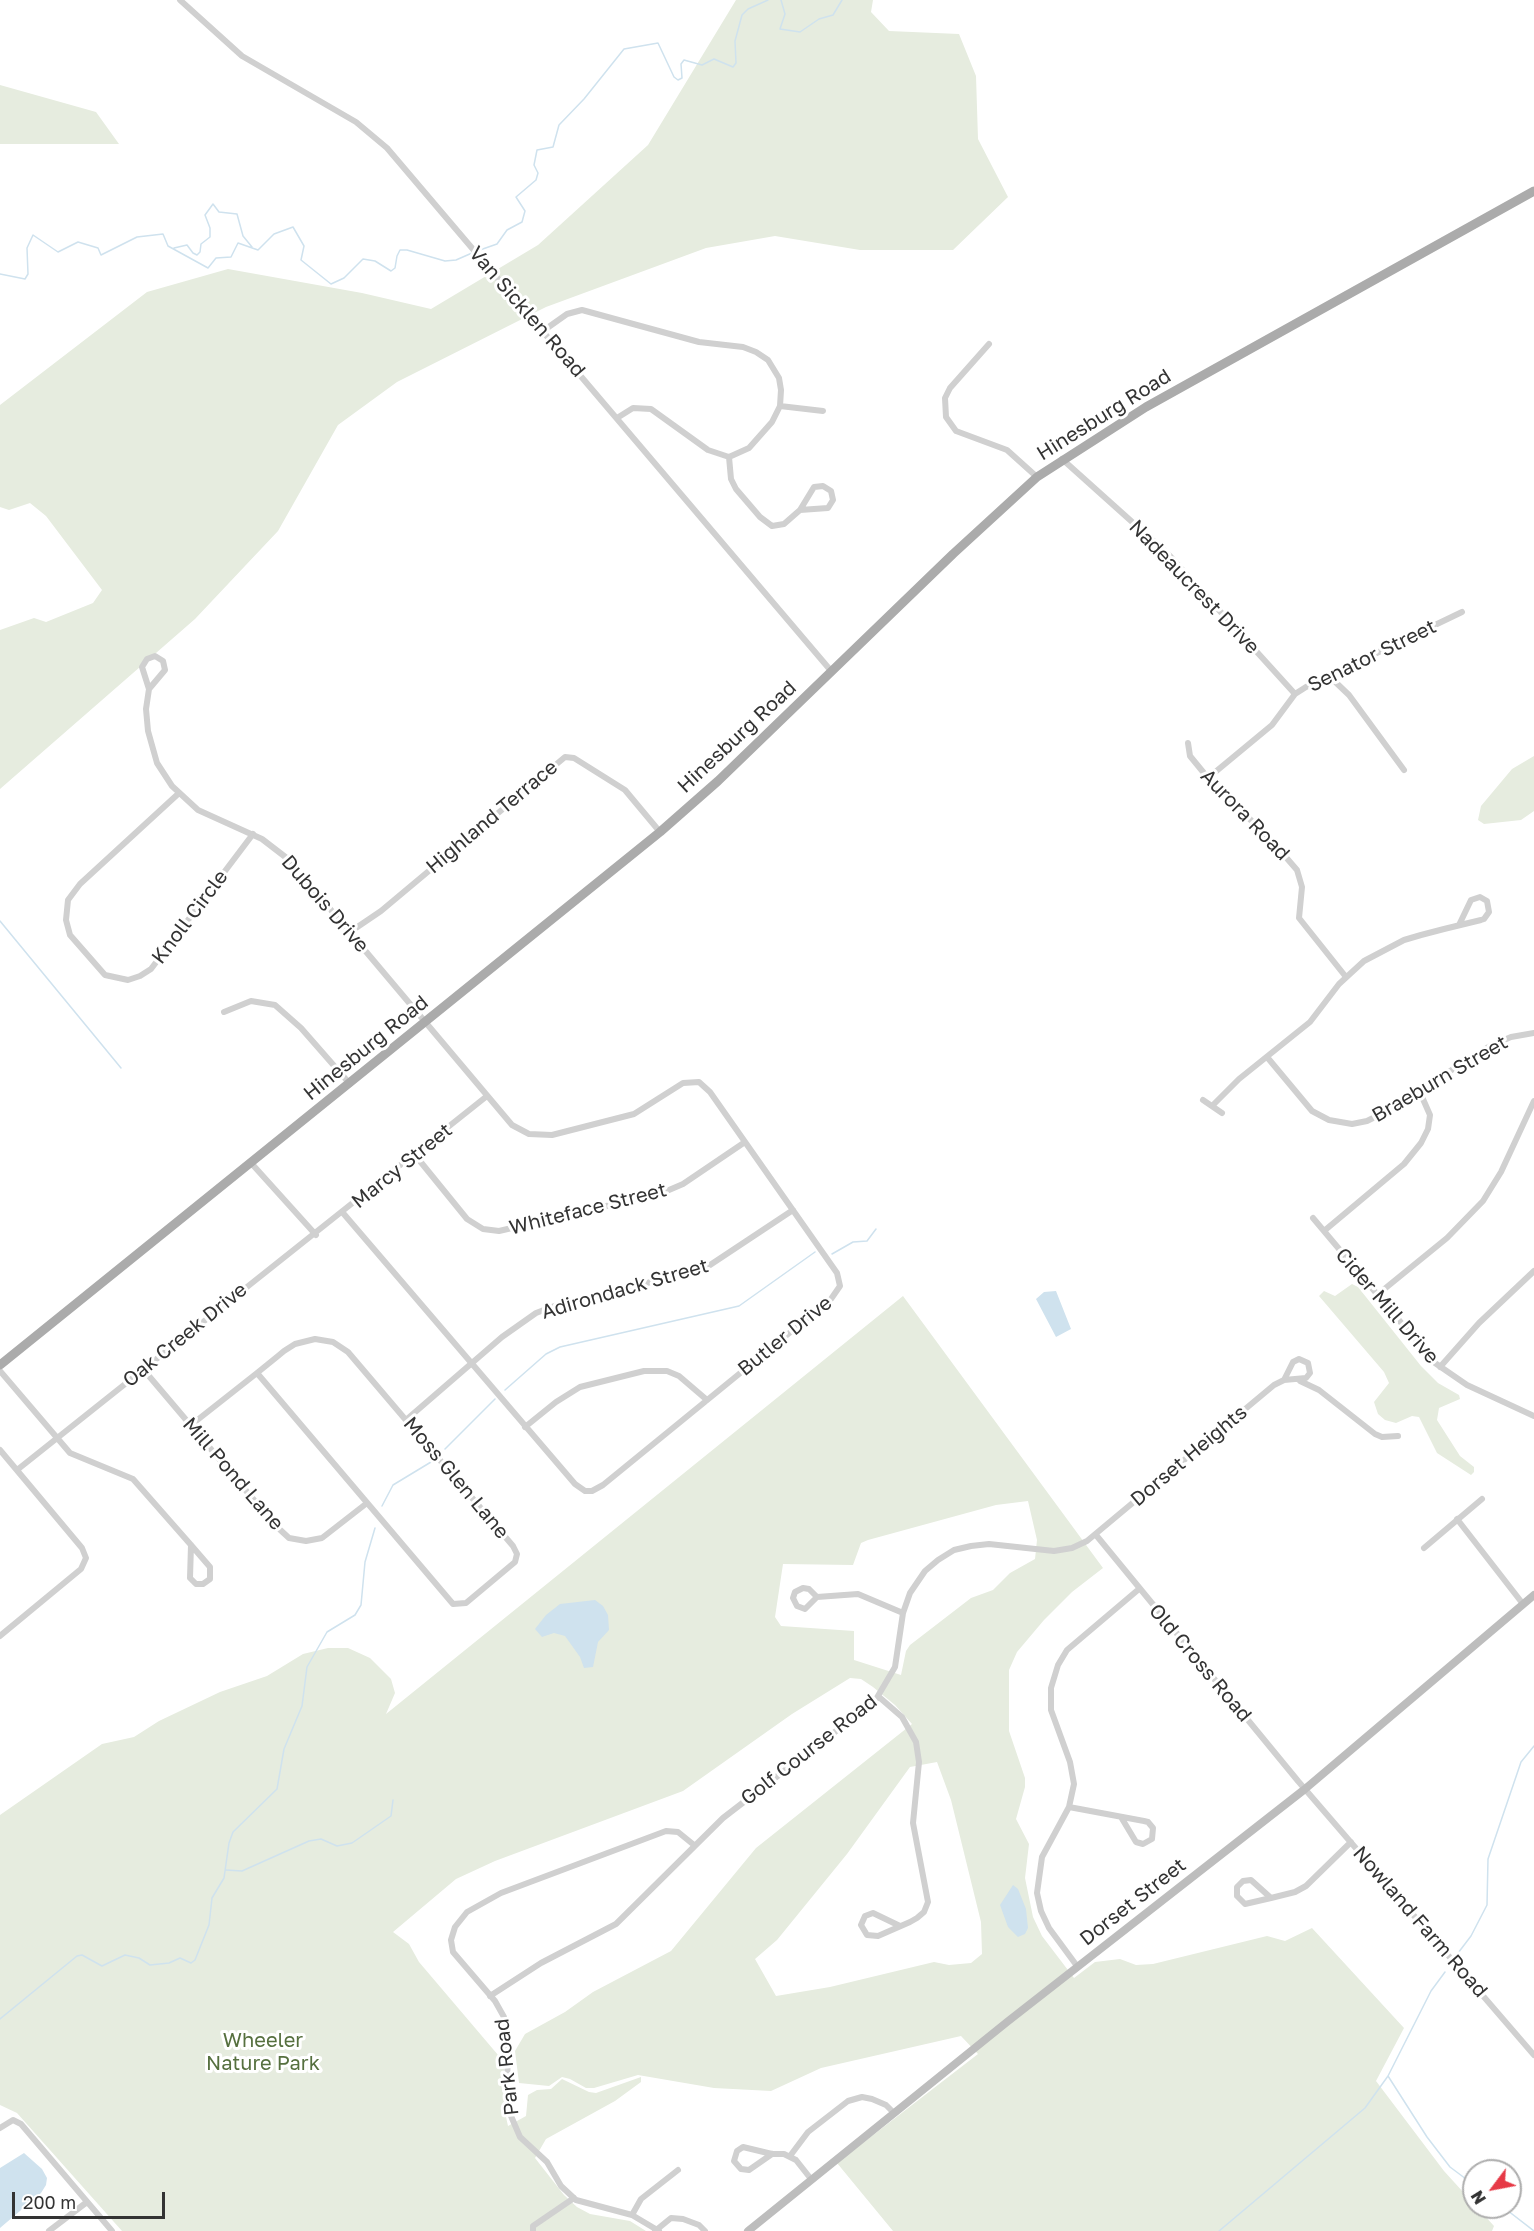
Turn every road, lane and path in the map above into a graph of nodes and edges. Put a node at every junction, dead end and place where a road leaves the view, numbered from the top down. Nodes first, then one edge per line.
1 (180, 0) edge
2 (1534, 190) edge
3 (543, 331) junction
4 (989, 344) dead end
5 (780, 406) junction
6 (823, 411) dead end
7 (616, 418) junction
8 (729, 456) junction
9 (1062, 459) junction
10 (1037, 477) junction
11 (800, 510) junction
12 (1462, 612) dead end
13 (831, 672) junction
14 (1328, 675) junction
15 (149, 689) junction
16 (1295, 694) junction
17 (1188, 743) dead end
18 (1404, 770) dead end
19 (1208, 778) junction
20 (178, 794) junction
21 (660, 832) junction
22 (253, 834) junction
23 (1459, 925) junction
24 (350, 932) junction
25 (1346, 977) junction
26 (224, 1012) dead end
27 (427, 1023) junction
28 (1534, 1033) edge
29 (1267, 1057) junction
30 (350, 1084) junction
31 (1419, 1090) junction
32 (487, 1096) junction
33 (1203, 1100) dead end
34 (1534, 1101) edge
35 (1213, 1105) junction
36 (1222, 1113) dead end
37 (745, 1142) junction
38 (415, 1155) junction
39 (252, 1164) junction
40 (793, 1210) junction
41 (343, 1214) junction
42 (1313, 1218) dead end
43 (1324, 1231) junction
44 (316, 1235) junction
45 (1534, 1271) edge
46 (1377, 1295) junction
47 (471, 1364) junction
48 (0, 1365) edge
49 (1440, 1367) junction
50 (143, 1369) junction
51 (0, 1371) edge
52 (257, 1373) junction
53 (1284, 1380) junction
54 (1300, 1380) junction
55 (707, 1400) junction
56 (1534, 1416) edge
57 (406, 1420) junction
58 (191, 1425) junction
59 (525, 1426) junction
60 (1398, 1436) dead end
61 (57, 1438) junction
62 (0, 1450) edge
63 (17, 1470) junction
64 (1482, 1499) dead end
65 (367, 1503) junction
66 (1457, 1519) junction
67 (1096, 1535) junction
68 (191, 1545) junction
69 (1424, 1548) dead end
70 (1139, 1589) junction
71 (1534, 1595) edge
72 (817, 1597) dead end
73 (1523, 1604) junction
74 (903, 1613) junction
75 (0, 1636) edge
76 (879, 1697) junction
77 (1305, 1789) junction
78 (1069, 1807) junction
79 (1121, 1816) junction
80 (1351, 1842) junction
81 (694, 1845) junction
82 (1271, 1898) junction
83 (900, 1926) junction
84 (1077, 1966) junction
85 (490, 1996) junction
86 (1534, 2055) edge
87 (893, 2112) junction
88 (0, 2128) edge
89 (772, 2154) junction
90 (790, 2156) junction
91 (678, 2170) dead end
92 (811, 2179) junction
93 (574, 2198) junction
94 (87, 2202) junction
95 (632, 2215) junction
96 (657, 2230) edge
97 (49, 2231) edge
98 (112, 2231) edge
99 (533, 2231) edge
100 (705, 2231) edge
101 (748, 2231) edge

1 - 3 street, Van Sicklen Road
2 - 9 main road, Hinesburg Road
3 - 5 street
3 - 7 street, Van Sicklen Road
4 - 10 street
5 - 6 street
5 - 8 street
7 - 8 street
7 - 13 street, Van Sicklen Road
8 - 11 street
9 - 10 main road, Hinesburg Road
9 - 16 street, Nadeaucrest Drive
10 - 13 main road, Hinesburg Road
11 - 11 street
12 - 14 street, Senator Street
13 - 21 main road, Hinesburg Road
14 - 16 street, Senator Street
14 - 18 street
15 - 15 street, Dubois Drive
15 - 20 street, Dubois Drive
16 - 19 street, Senator Street
17 - 19 street, Aurora Road
19 - 25 street, Aurora Road
20 - 22 street, Dubois Drive
20 - 22 street, Knoll Circle
21 - 24 street, Highland Terrace
21 - 27 main road, Hinesburg Road
22 - 24 street, Dubois Drive
23 - 23 street
23 - 25 street
24 - 27 street, Dubois Drive
25 - 29 street
26 - 30 street
27 - 30 main road, Hinesburg Road
27 - 32 street, Butler Drive
28 - 31 street, Braeburn Street
29 - 31 street, Braeburn Street
29 - 35 street
30 - 39 main road, Hinesburg Road
31 - 43 street
32 - 37 street, Butler Drive
32 - 38 street, Marcy Street
33 - 35 street
34 - 46 street
35 - 36 street
37 - 38 street, Whiteface Street
37 - 40 street, Butler Drive
38 - 41 street, Marcy Street
39 - 44 street
39 - 48 main road, Hinesburg Road
40 - 47 street, Adirondack Street
40 - 55 street, Butler Drive
41 - 44 street, Marcy Street
41 - 47 street, Butler Drive
42 - 43 street, Cider Mill Drive
43 - 46 street, Cider Mill Drive
44 - 50 street, Oak Creek Drive
45 - 49 street
46 - 49 street, Cider Mill Drive
47 - 57 street, Adirondack Street
47 - 59 street, Butler Drive
49 - 56 street, Cider Mill Drive
50 - 58 street, Mill Pond Lane
50 - 61 street, Oak Creek Drive
51 - 61 street
52 - 57 street, Moss Glen Lane
52 - 58 street, Moss Glen Lane
52 - 65 street, Moss Glen Lane
53 - 54 street
53 - 54 street, Dorset Heights
53 - 67 street, Dorset Heights
54 - 60 street
55 - 59 street
55 - 59 street, Butler Drive
57 - 65 street, Moss Glen Lane
58 - 65 street, Mill Pond Lane
61 - 63 street, Oak Creek Drive
61 - 68 street
62 - 63 street
63 - 75 street
64 - 66 street
66 - 69 street
66 - 73 street
67 - 70 street, Old Cross Road
67 - 74 street, Golf Course Road
68 - 68 street
70 - 77 street, Old Cross Road
70 - 78 street
71 - 73 street, Dorset Street
72 - 74 street
73 - 77 street, Dorset Street
74 - 76 street, Golf Course Road
76 - 81 street, Golf Course Road
76 - 83 street
77 - 80 street, Nowland Farm Road
77 - 84 street, Dorset Street
78 - 79 street
78 - 84 street
79 - 79 street
80 - 82 street
80 - 86 street, Nowland Farm Road
81 - 85 street, Golf Course Road
81 - 85 street, Park Road
82 - 82 street
83 - 83 street
84 - 87 street, Dorset Street
85 - 93 street, Park Road
87 - 90 street
87 - 92 street, Dorset Street
88 - 94 street
89 - 89 street
89 - 90 street
90 - 92 street
91 - 95 street
92 - 101 street, Dorset Street
93 - 95 street, Park Road
93 - 99 street
94 - 97 street
94 - 98 street
95 - 96 street, Park Road
96 - 100 street

